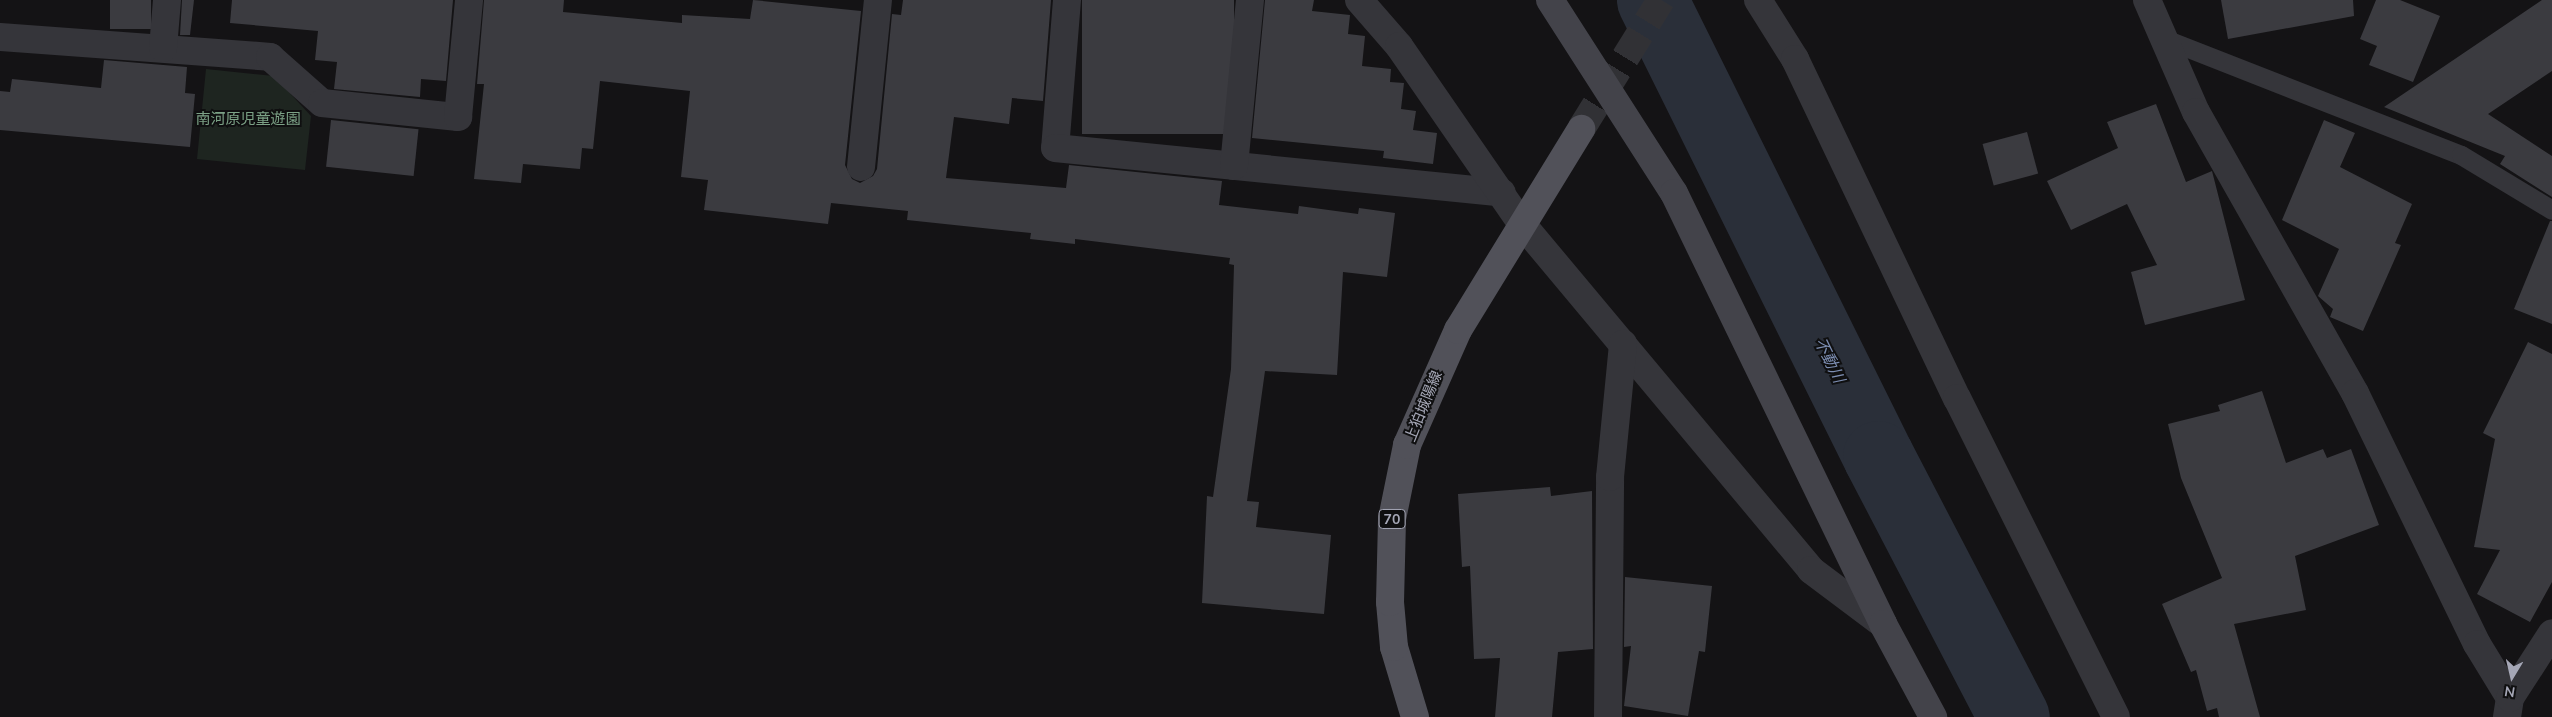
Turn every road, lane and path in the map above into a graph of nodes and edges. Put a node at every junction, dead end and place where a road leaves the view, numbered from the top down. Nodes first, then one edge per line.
1 (167, 0) edge
2 (469, 0) edge
3 (878, 0) edge
4 (1067, 0) edge
5 (1250, 0) edge
6 (1358, 0) edge
7 (1550, 0) edge
8 (1758, 0) edge
9 (2148, 0) edge
10 (0, 37) edge
11 (2160, 37) junction
12 (163, 48) junction
13 (1580, 129) tunnel mouth
14 (1234, 166) junction
15 (861, 167) dead end
16 (1502, 193) junction
17 (2552, 210) edge
18 (1522, 224) junction
19 (1623, 344) junction
20 (1883, 624) junction
21 (2552, 633) edge
22 (2508, 707) edge
23 (1416, 717) edge
24 (1608, 717) edge
25 (1933, 717) edge
26 (2116, 717) edge

1 - 12 street
2 - 12 street
3 - 15 street
4 - 14 street
5 - 14 street
6 - 16 street
7 - 20 street
8 - 26 street
9 - 11 street
10 - 12 street
11 - 17 lane
11 - 22 street
13 - 18 main road, 上狛城陽線 / 70
14 - 16 street
16 - 18 street
18 - 19 street
18 - 23 main road, 上狛城陽線 / 70
19 - 20 street
19 - 24 street
20 - 25 street
21 - 22 street

